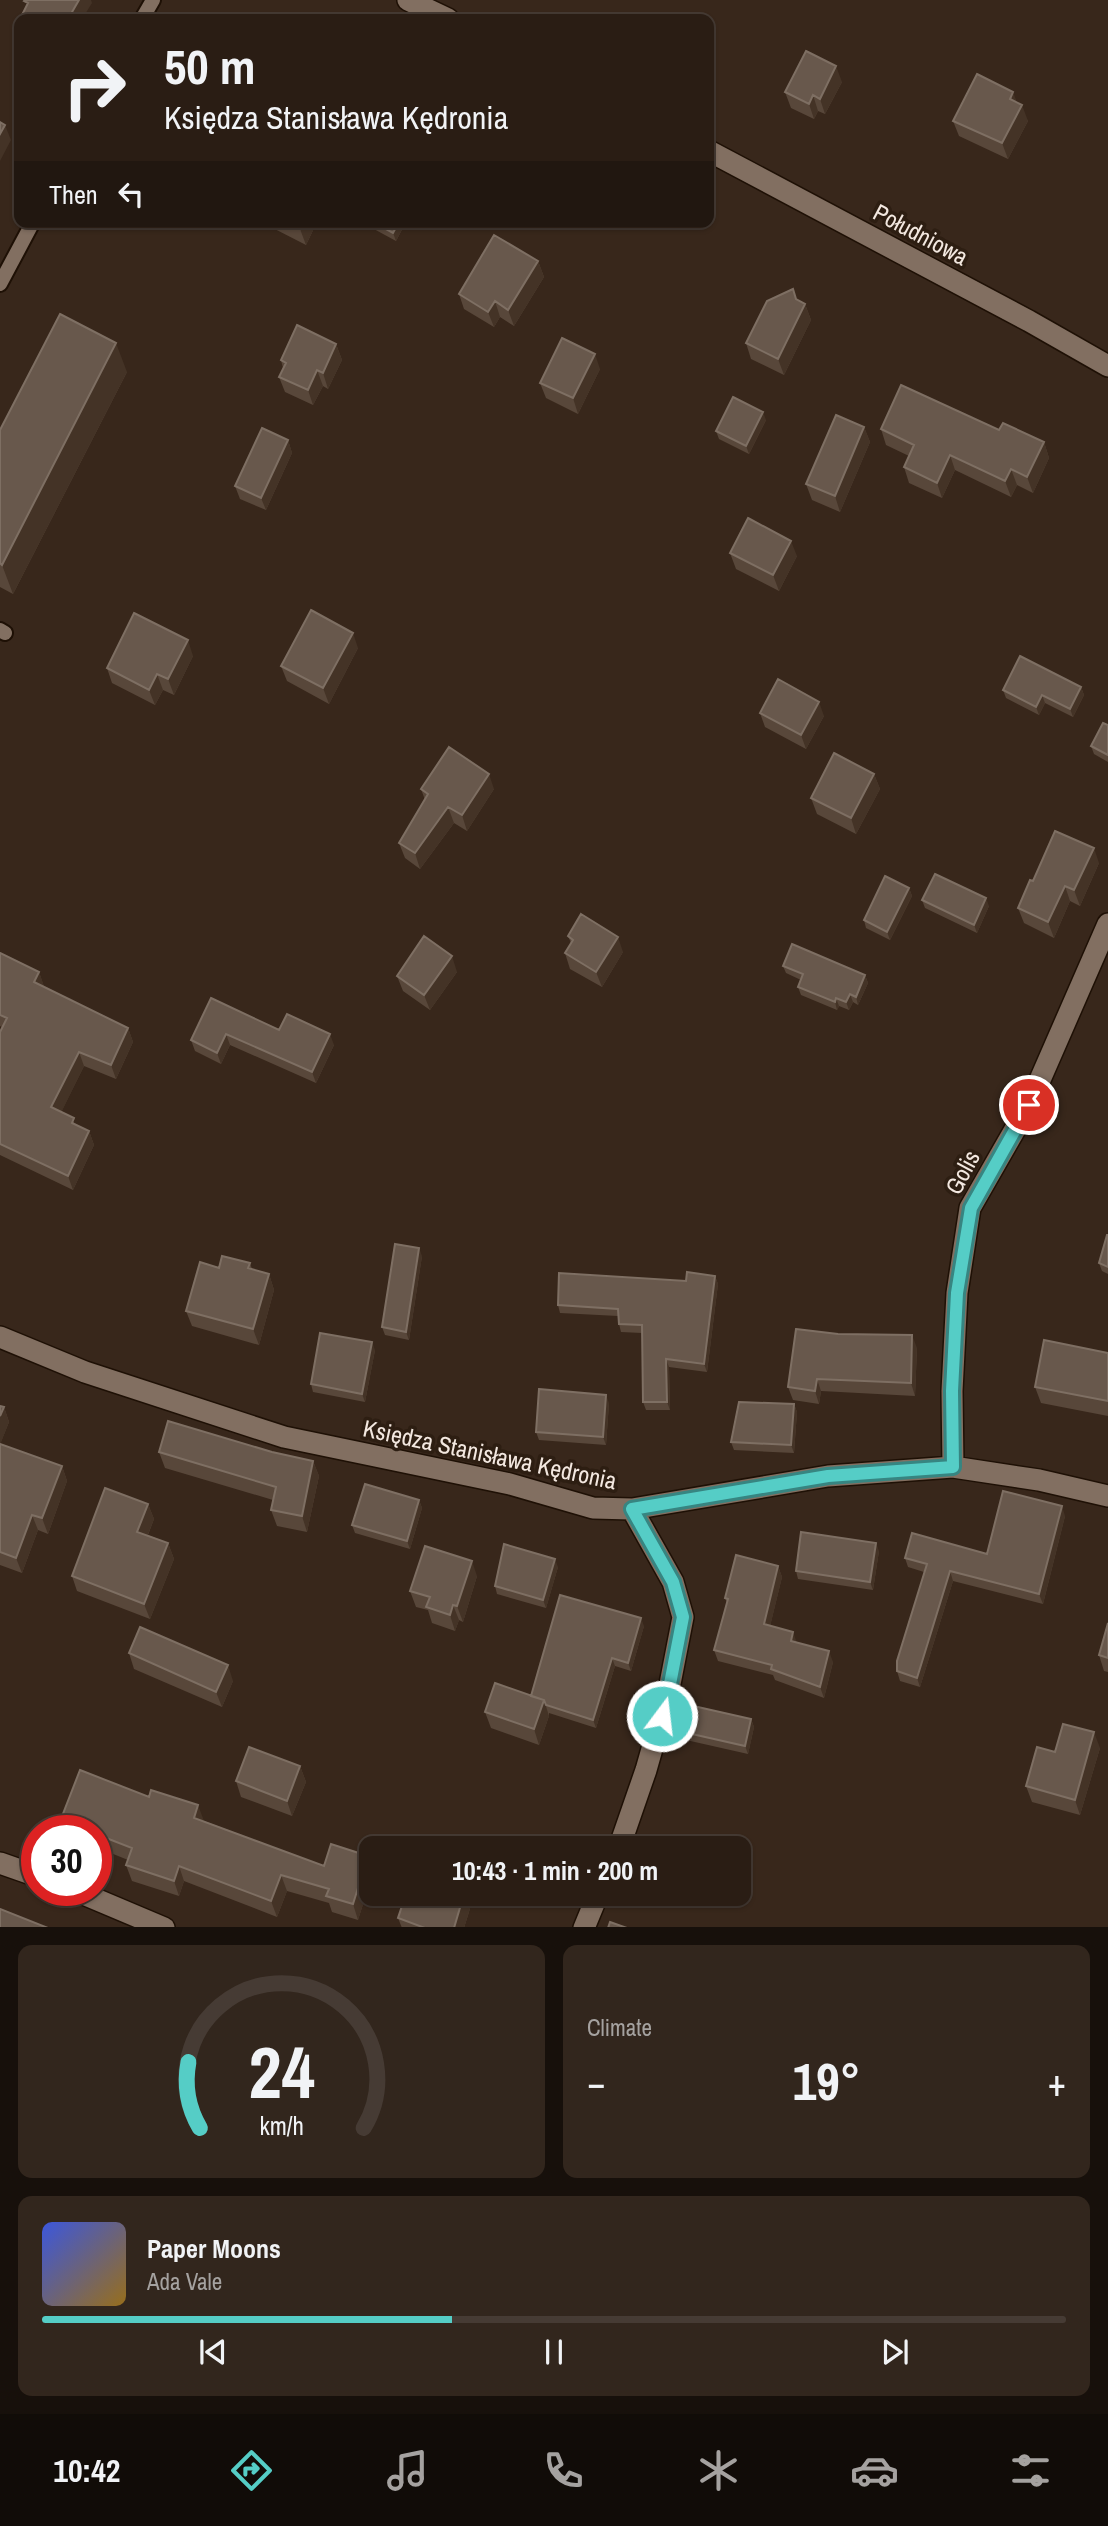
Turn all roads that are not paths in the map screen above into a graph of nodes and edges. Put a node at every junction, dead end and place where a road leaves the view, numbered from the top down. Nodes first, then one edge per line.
1 (408, 0) edge
2 (437, 14) edge
3 (714, 154) edge
4 (30, 228) edge
5 (0, 284) edge
6 (1108, 366) edge
7 (1108, 924) edge
8 (0, 1337) edge
9 (953, 1467) junction
10 (1108, 1496) edge
11 (632, 1509) junction
12 (623, 1836) edge
13 (0, 1863) edge
14 (21, 1870) edge
15 (112, 1906) edge
16 (593, 1906) edge
17 (164, 1927) edge
18 (584, 1927) edge

1 - 2 street
3 - 6 street, Południowa
4 - 5 lane
7 - 9 street, Golis
8 - 11 street, Księdza Stanisława Kędronia
9 - 10 street, Księdza Stanisława Kędronia
9 - 11 street, Księdza Stanisława Kędronia
11 - 12 street
13 - 14 street
15 - 17 street
16 - 18 street

